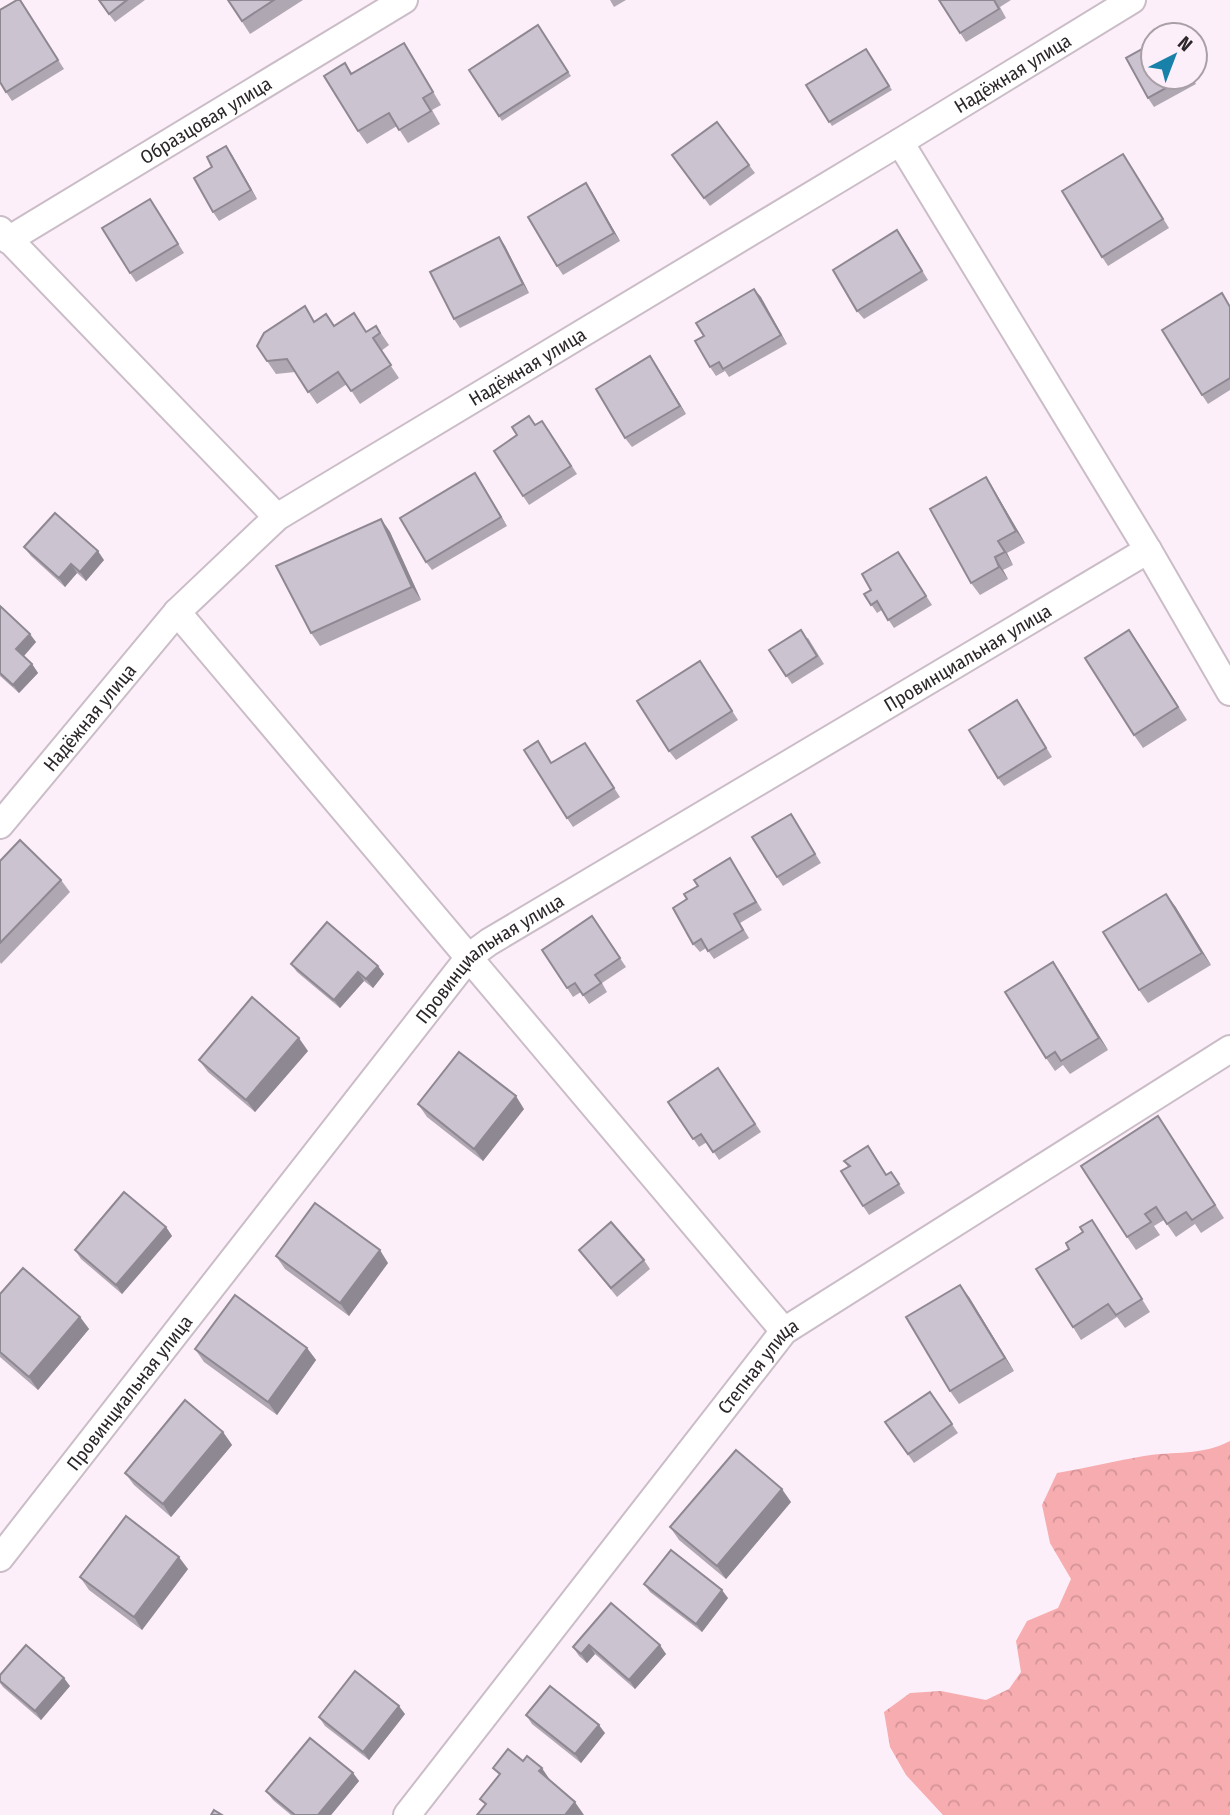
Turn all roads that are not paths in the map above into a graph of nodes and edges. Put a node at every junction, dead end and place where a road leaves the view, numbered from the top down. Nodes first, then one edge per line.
1 (404, 0) edge
2 (1132, 0) edge
3 (900, 142) junction
4 (4, 235) edge
5 (277, 517) junction
6 (1148, 550) junction
7 (177, 612) junction
8 (1230, 692) edge
9 (0, 825) edge
10 (470, 956) junction
11 (1230, 1049) edge
12 (784, 1331) junction
13 (0, 1558) edge
14 (407, 1815) edge

1 - 4 street, Образцовая улица
2 - 3 street, Надёжная улица
3 - 5 street, Надёжная улица
3 - 6 street
4 - 5 street
5 - 7 street, Надёжная улица
6 - 8 street
6 - 10 street, Провинциальная улица
7 - 9 street, Надёжная улица
7 - 10 street
10 - 12 street
10 - 13 street, Провинциальная улица
11 - 12 street, Степная улица
12 - 14 street, Степная улица

